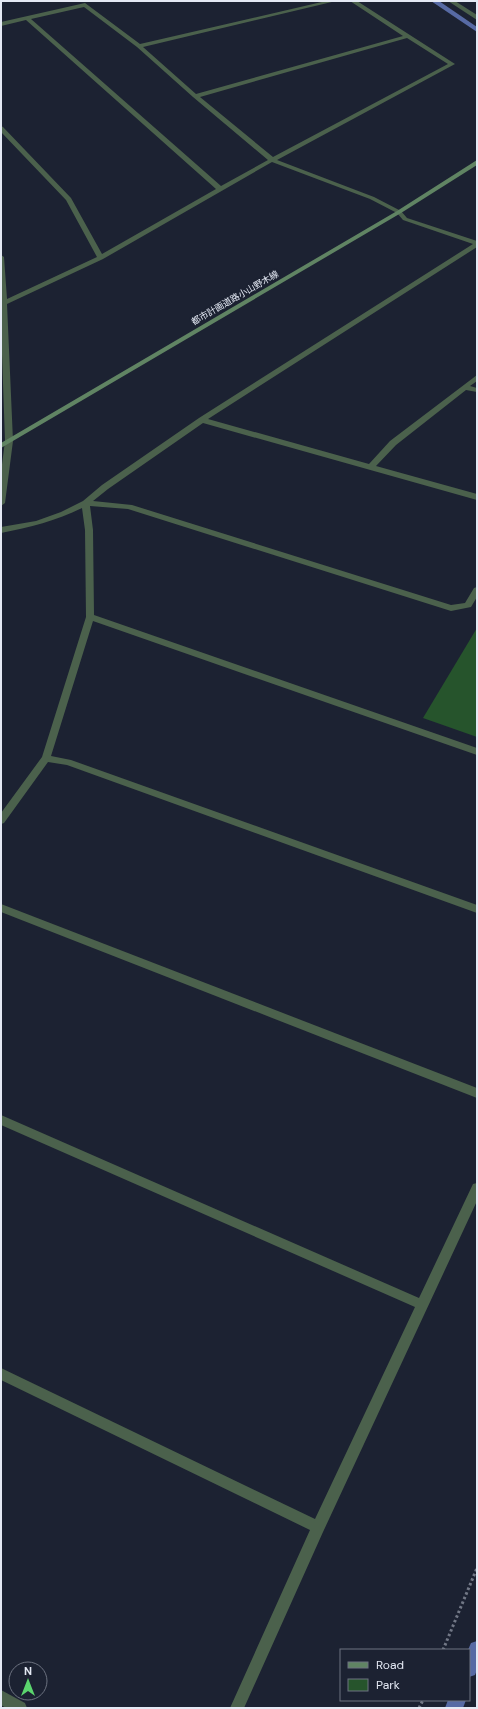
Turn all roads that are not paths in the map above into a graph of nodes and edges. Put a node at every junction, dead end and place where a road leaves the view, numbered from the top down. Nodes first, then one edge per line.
1 (333, 1) edge
2 (352, 1) edge
3 (451, 1) edge
4 (27, 18) junction
5 (477, 18) edge
6 (1, 24) edge
7 (408, 36) junction
8 (140, 46) junction
9 (195, 96) junction
10 (1, 128) edge
11 (272, 160) junction
12 (477, 162) edge
13 (220, 189) junction
14 (399, 212) junction
15 (477, 243) edge
16 (1, 257) edge
17 (101, 258) junction
18 (4, 303) junction
19 (477, 377) edge
20 (465, 387) junction
21 (477, 390) edge
22 (202, 420) junction
23 (10, 441) junction
24 (1, 446) edge
25 (370, 468) junction
26 (477, 497) edge
27 (86, 503) junction
28 (1, 504) edge
29 (1, 530) edge
30 (477, 590) edge
31 (90, 617) junction
32 (477, 752) edge
33 (46, 758) junction
34 (1, 820) edge
35 (1, 908) edge
36 (477, 909) edge
37 (477, 1093) edge
38 (1, 1120) edge
39 (477, 1188) edge
40 (422, 1305) junction
41 (1, 1374) edge
42 (318, 1527) junction
43 (1, 1697) edge
44 (20, 1708) edge
45 (237, 1708) edge

1 - 8 street
2 - 7 street
3 - 5 street
4 - 6 street
4 - 8 street
4 - 13 street
7 - 9 street
7 - 11 street
8 - 9 street
9 - 11 street
10 - 17 street
11 - 13 street
11 - 14 street
12 - 14 street, 都市計画道路小山野木線
13 - 17 street
14 - 15 street
14 - 23 street, 都市計画道路小山野木線
15 - 22 street
16 - 18 street
17 - 18 street
18 - 23 street
19 - 20 street
20 - 21 street
20 - 25 street
22 - 25 street
22 - 27 street
23 - 24 street, 都市計画道路小山野木線
23 - 28 street
25 - 26 street
27 - 29 street
27 - 30 street
27 - 31 street
31 - 32 street
31 - 33 street
33 - 34 street
33 - 36 street
35 - 37 street
38 - 40 street
39 - 40 street
40 - 42 street
41 - 42 street
42 - 45 street
43 - 44 street

